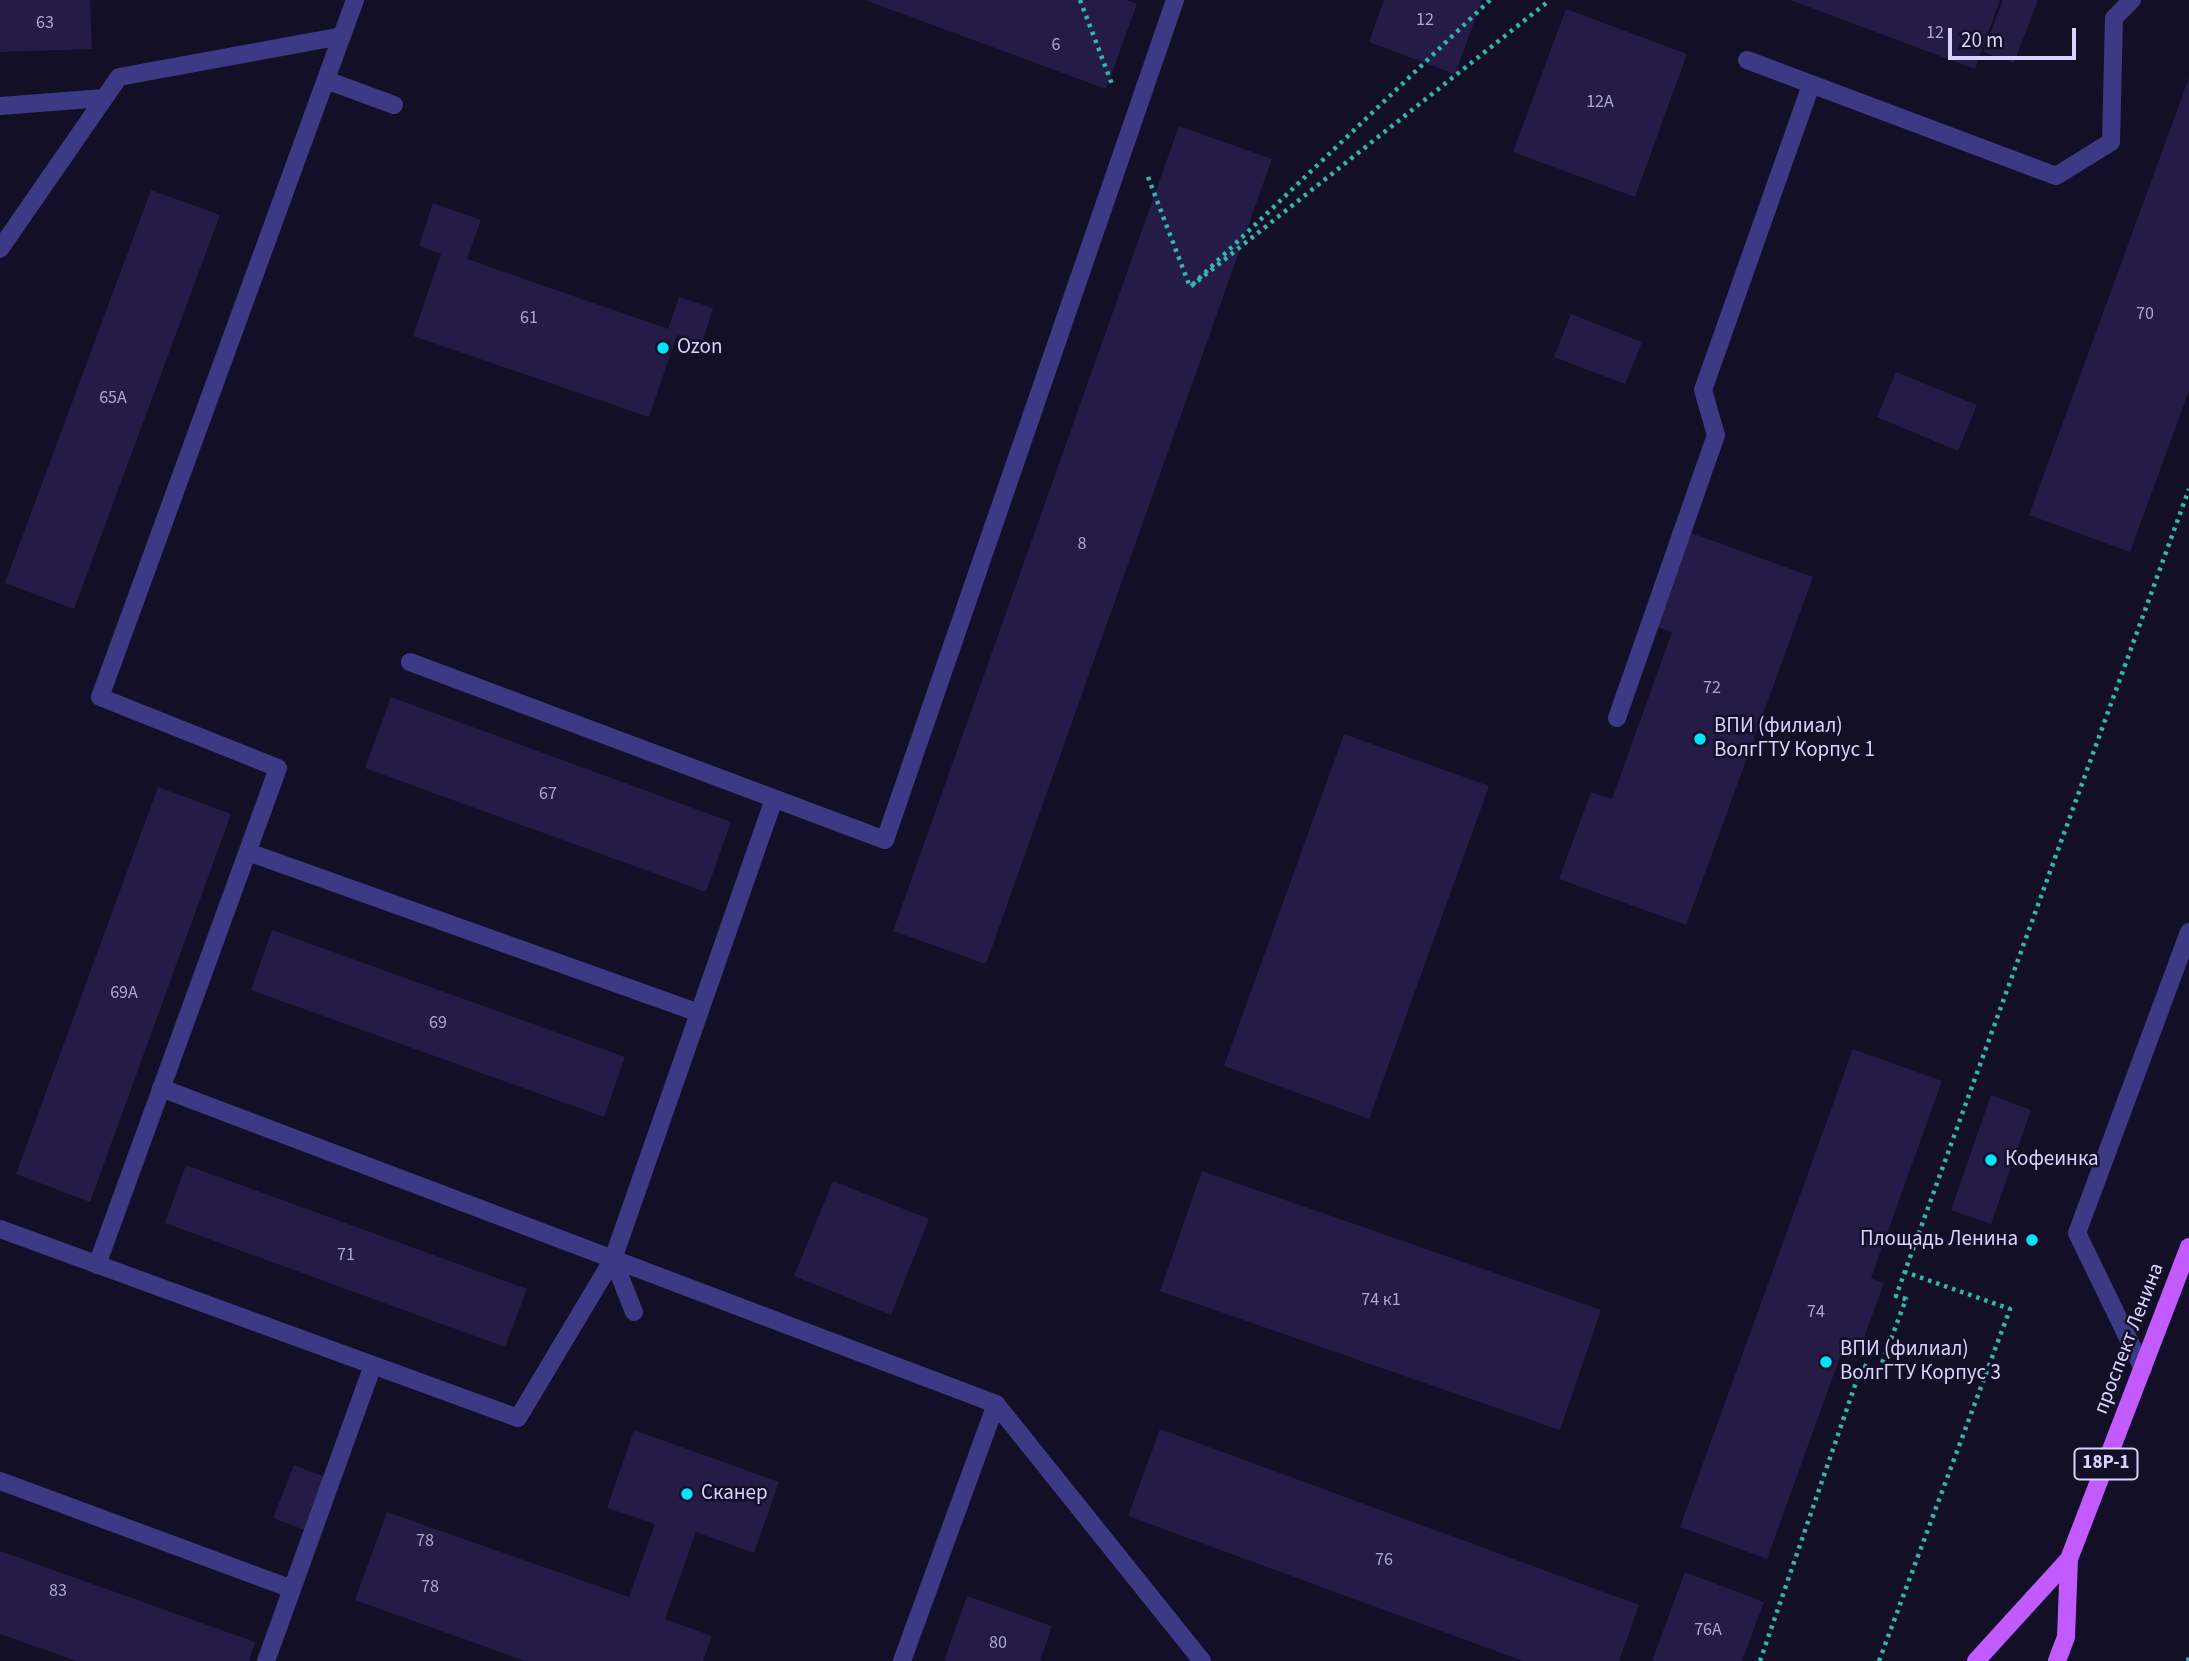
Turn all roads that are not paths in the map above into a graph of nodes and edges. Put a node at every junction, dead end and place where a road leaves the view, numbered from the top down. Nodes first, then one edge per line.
1 (355, 0) edge
2 (1175, 0) edge
3 (2132, 0) edge
4 (342, 36) junction
5 (1747, 60) dead end
6 (326, 80) junction
7 (1811, 85) junction
8 (104, 98) junction
9 (394, 105) dead end
10 (0, 106) edge
11 (0, 249) edge
12 (410, 662) dead end
13 (1617, 718) dead end
14 (774, 799) junction
15 (248, 852) junction
16 (2189, 932) edge
17 (699, 1013) junction
18 (161, 1088) junction
19 (0, 1229) edge
20 (2188, 1251) edge
21 (613, 1259) junction
22 (97, 1265) junction
23 (634, 1312) dead end
24 (373, 1366) junction
25 (2143, 1369) junction
26 (996, 1404) junction
27 (0, 1482) edge
28 (2069, 1559) junction
29 (292, 1590) junction
30 (266, 1661) edge
31 (902, 1661) edge
32 (1202, 1661) edge
33 (1976, 1661) edge
34 (2057, 1661) edge

1 - 4 lane
2 - 14 lane
3 - 7 lane
4 - 6 lane
4 - 8 lane
5 - 7 lane
6 - 9 lane
6 - 15 lane
7 - 13 lane
8 - 10 lane
8 - 11 lane
12 - 14 lane
14 - 17 lane
15 - 17 lane
15 - 18 lane
16 - 25 lane
17 - 21 lane
18 - 21 lane
18 - 22 lane
19 - 22 lane
20 - 25 main road, проспект Ленина / 18Р-1
21 - 23 lane
21 - 24 lane
21 - 26 lane
22 - 24 lane
24 - 29 lane
25 - 28 main road, проспект Ленина / 18Р-1
26 - 31 lane
26 - 32 lane
27 - 29 lane
28 - 33 main road, 18Р-1
28 - 34 main road, 18Р-1
29 - 30 lane

